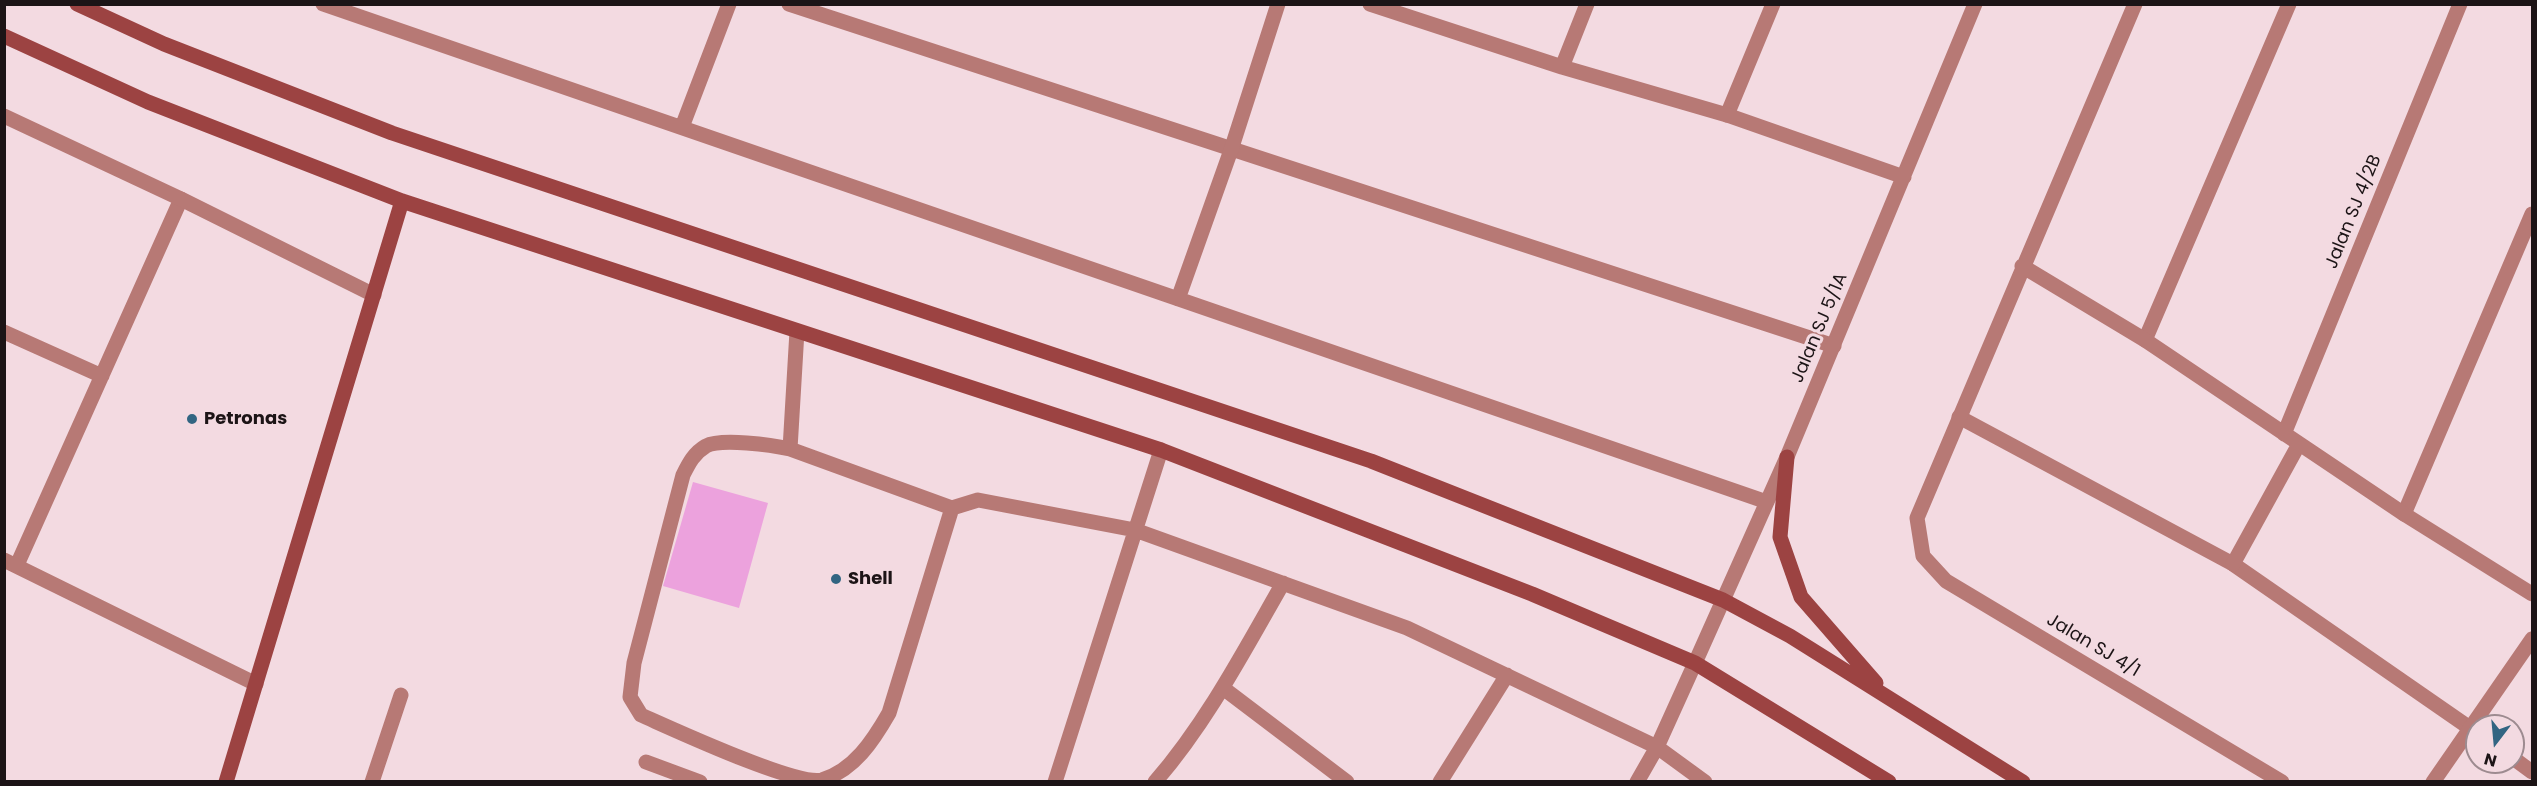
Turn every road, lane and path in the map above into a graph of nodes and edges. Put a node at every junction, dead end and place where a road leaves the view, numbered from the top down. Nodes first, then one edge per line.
1 (77, 4) edge
2 (322, 4) edge
3 (729, 4) edge
4 (789, 4) edge
5 (1278, 4) edge
6 (1370, 4) edge
7 (1587, 4) edge
8 (1773, 4) edge
9 (1975, 4) edge
10 (2135, 4) edge
11 (2289, 4) edge
12 (2460, 4) edge
13 (4, 36) edge
14 (1562, 66) junction
15 (1727, 115) junction
16 (4, 116) edge
17 (682, 127) junction
18 (1231, 150) junction
19 (1904, 177) junction
20 (182, 200) junction
21 (402, 201) junction
22 (2532, 214) edge
23 (2022, 266) junction
24 (374, 295) junction
25 (1178, 299) junction
26 (797, 331) junction
27 (4, 332) edge
28 (2145, 340) junction
29 (1834, 346) junction
30 (102, 376) junction
31 (1959, 417) junction
32 (2284, 434) junction
33 (2299, 444) junction
34 (790, 449) junction
35 (1161, 450) junction
36 (1787, 457) junction
37 (1767, 502) junction
38 (952, 508) junction
39 (2404, 514) junction
40 (1135, 530) junction
41 (11, 562) edge
42 (2233, 564) junction
43 (1283, 583) junction
44 (2532, 594) edge
45 (1723, 600) junction
46 (2532, 639) edge
47 (1695, 663) junction
48 (1507, 675) junction
49 (256, 684) junction
50 (1223, 688) junction
51 (1886, 694) junction
52 (401, 695) dead end
53 (2484, 714) edge
54 (2465, 725) edge
55 (2465, 741) edge
56 (1657, 747) junction
57 (646, 762) dead end
58 (226, 782) edge
59 (372, 782) edge
60 (700, 782) edge
61 (1055, 782) edge
62 (1155, 782) edge
63 (1347, 782) edge
64 (1440, 782) edge
65 (1637, 782) edge
66 (1704, 782) edge
67 (1889, 782) edge
68 (2023, 782) edge
69 (2282, 782) edge
70 (2433, 782) edge

1 - 45 street
2 - 17 street
3 - 17 street
4 - 18 street
5 - 18 street
6 - 14 street
7 - 14 street
8 - 15 street
9 - 19 street, Jalan SJ 5/1A
10 - 23 street
11 - 28 street
12 - 32 street, Jalan SJ 4/2B
13 - 21 street
14 - 15 street
15 - 19 street
16 - 20 street
17 - 25 street
18 - 25 street
18 - 29 street
19 - 29 street, Jalan SJ 5/1A
20 - 24 street
20 - 30 street
21 - 24 street
21 - 26 street
22 - 39 street
23 - 28 street
23 - 31 street
24 - 49 street
25 - 37 street
26 - 34 street
26 - 35 street
27 - 30 street
28 - 32 street
29 - 36 street, Jalan SJ 5/1A
30 - 41 street
31 - 42 street
31 - 69 street, Jalan SJ 4/1
32 - 33 street
33 - 39 street
33 - 42 street
34 - 38 street
34 - 38 street
35 - 40 street
35 - 47 street
36 - 37 street, Jalan SJ 5/1A
36 - 51 street
37 - 45 street, Jalan SJ 5/1A
38 - 40 street
39 - 44 street
40 - 43 street
40 - 61 street
41 - 49 street
42 - 54 street
43 - 48 street
43 - 50 street
45 - 47 street, Jalan SJ 5/1A
45 - 51 street
46 - 53 street
47 - 56 street, Jalan SJ 5/1A
47 - 67 street
48 - 56 street
48 - 64 street
49 - 58 street
50 - 62 street
50 - 63 street
51 - 68 street
52 - 59 street
55 - 70 street
56 - 65 street, Jalan SJ 5/1A
56 - 66 street
57 - 60 street

